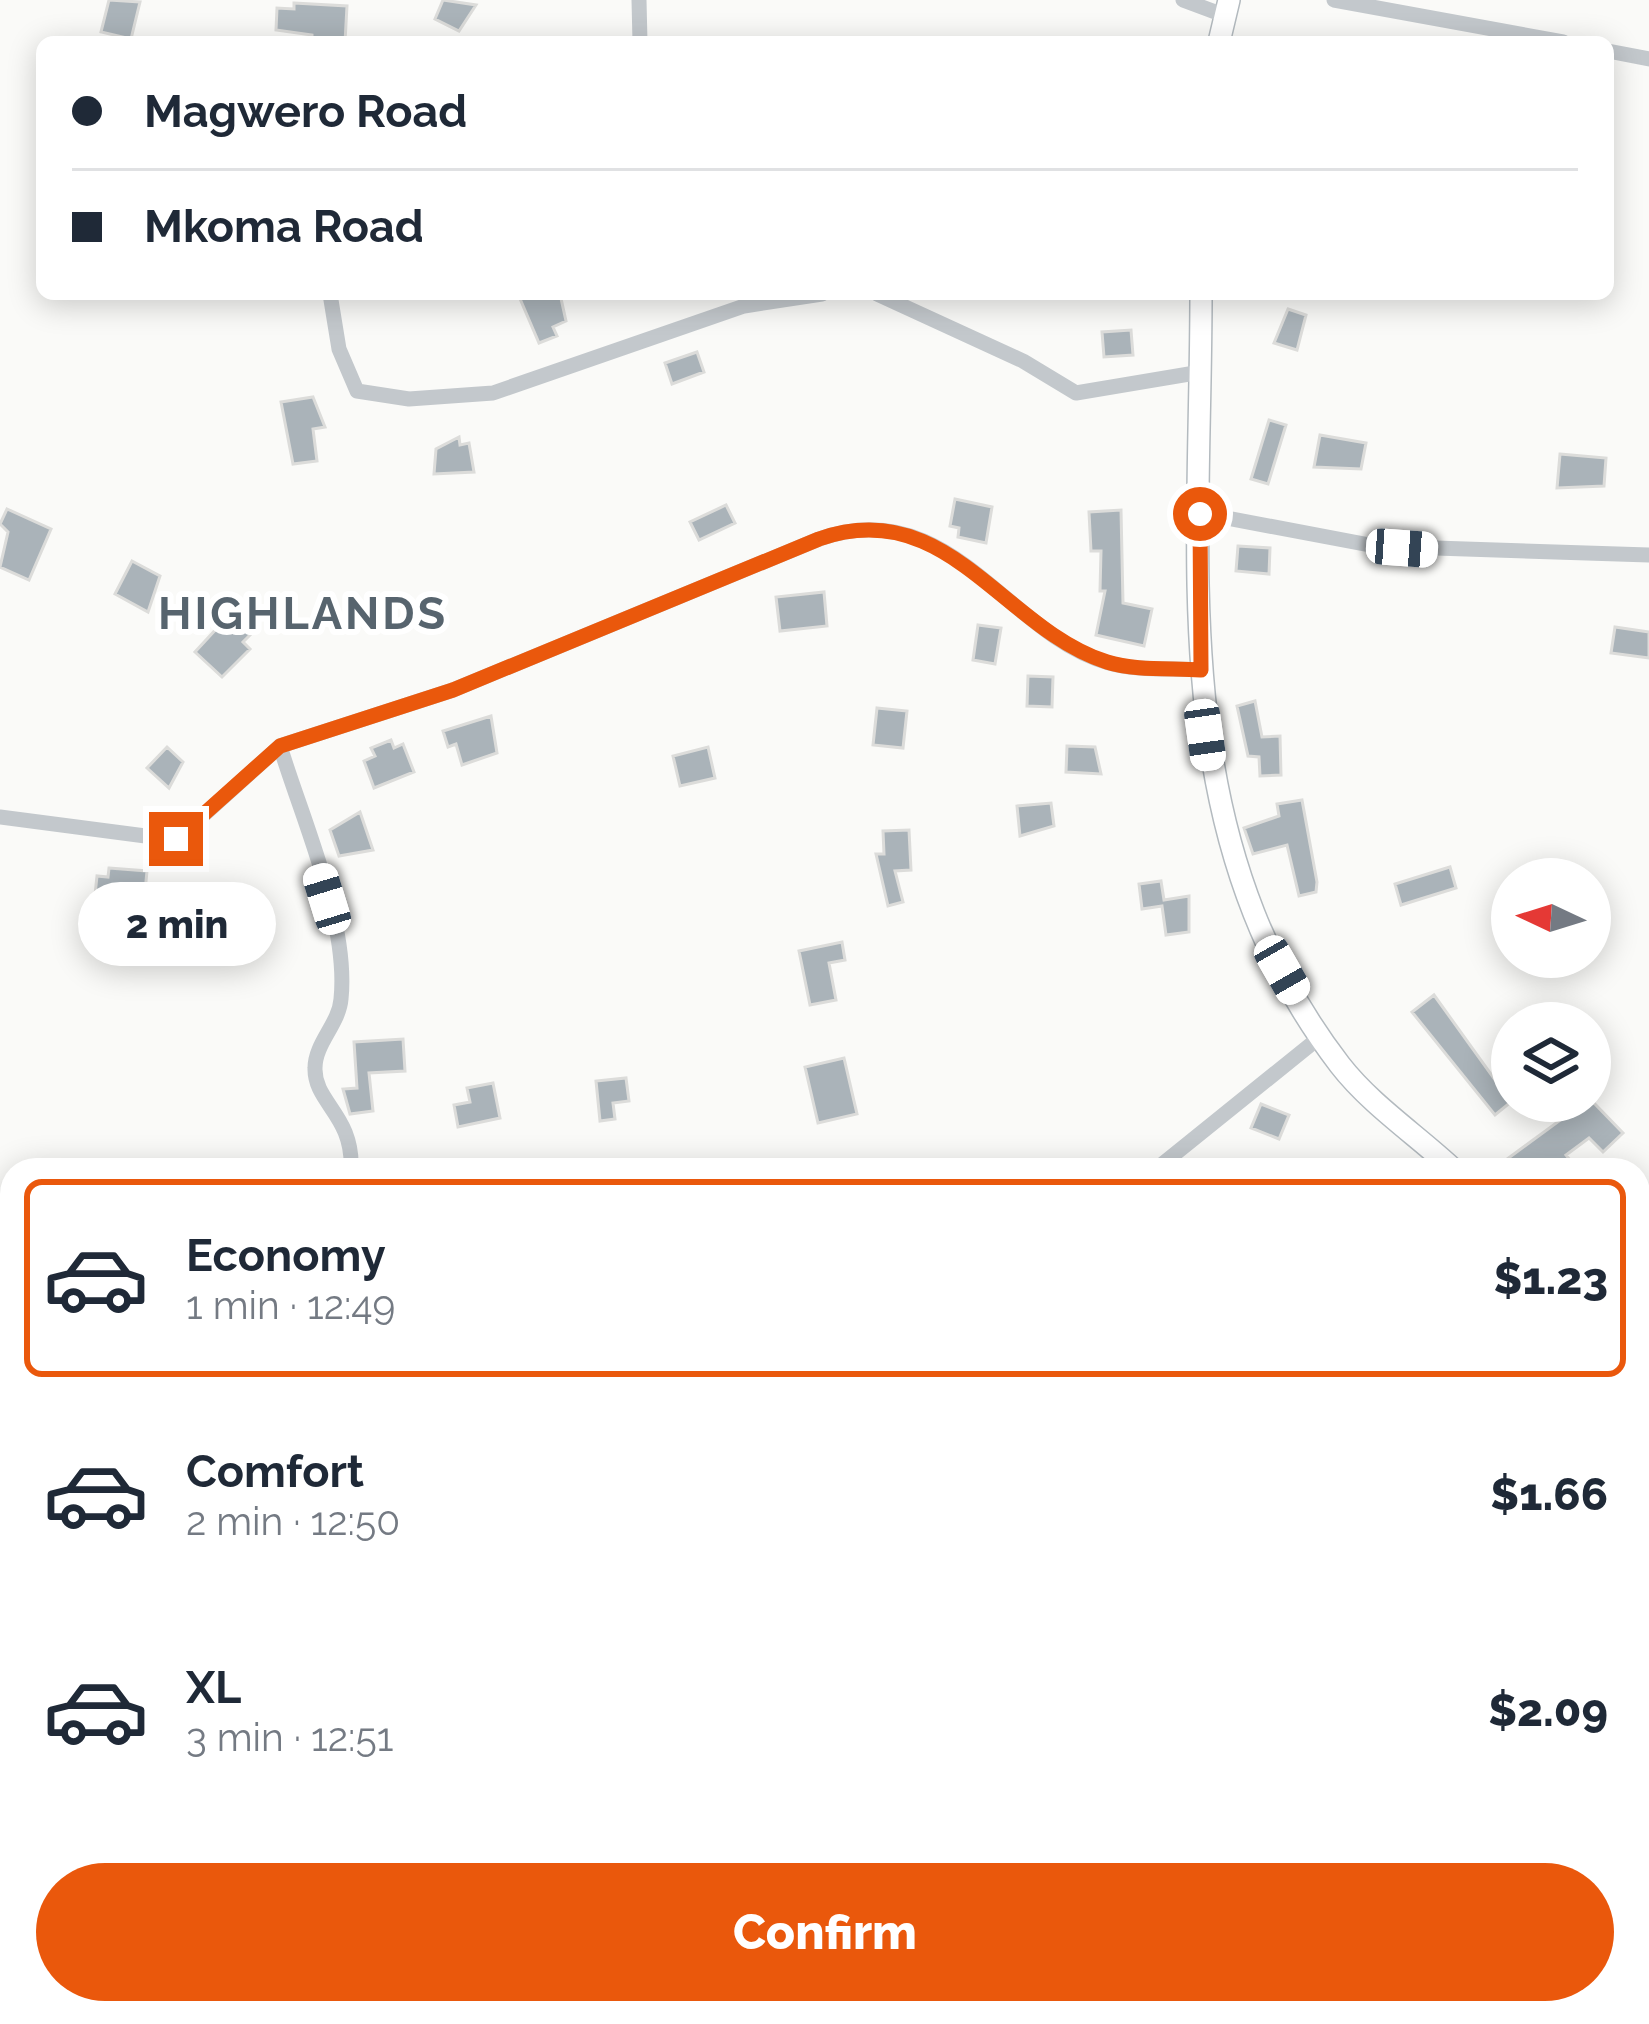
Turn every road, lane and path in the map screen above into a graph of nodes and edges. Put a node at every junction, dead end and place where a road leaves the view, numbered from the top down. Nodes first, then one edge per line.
1 (639, 0) edge
2 (1183, 0) edge
3 (1334, 0) edge
4 (1227, 8) edge
5 (640, 36) edge
6 (1529, 36) edge
7 (1614, 52) edge
8 (1649, 59) edge
9 (331, 300) edge
10 (783, 300) edge
11 (891, 300) edge
12 (1202, 300) edge
13 (1201, 373) junction
14 (1200, 514) junction
15 (1649, 555) edge
16 (1201, 670) junction
17 (280, 746) junction
18 (0, 817) edge
19 (1320, 1037) junction
20 (350, 1158) edge
21 (1170, 1158) edge
22 (1441, 1158) edge

1 - 5 street
2 - 4 street
3 - 6 street
7 - 8 street
9 - 10 street
11 - 13 street
12 - 13 street
13 - 14 street
14 - 15 street
14 - 16 street
16 - 17 street
16 - 19 street
17 - 18 street
17 - 20 street
19 - 21 street
19 - 22 street

